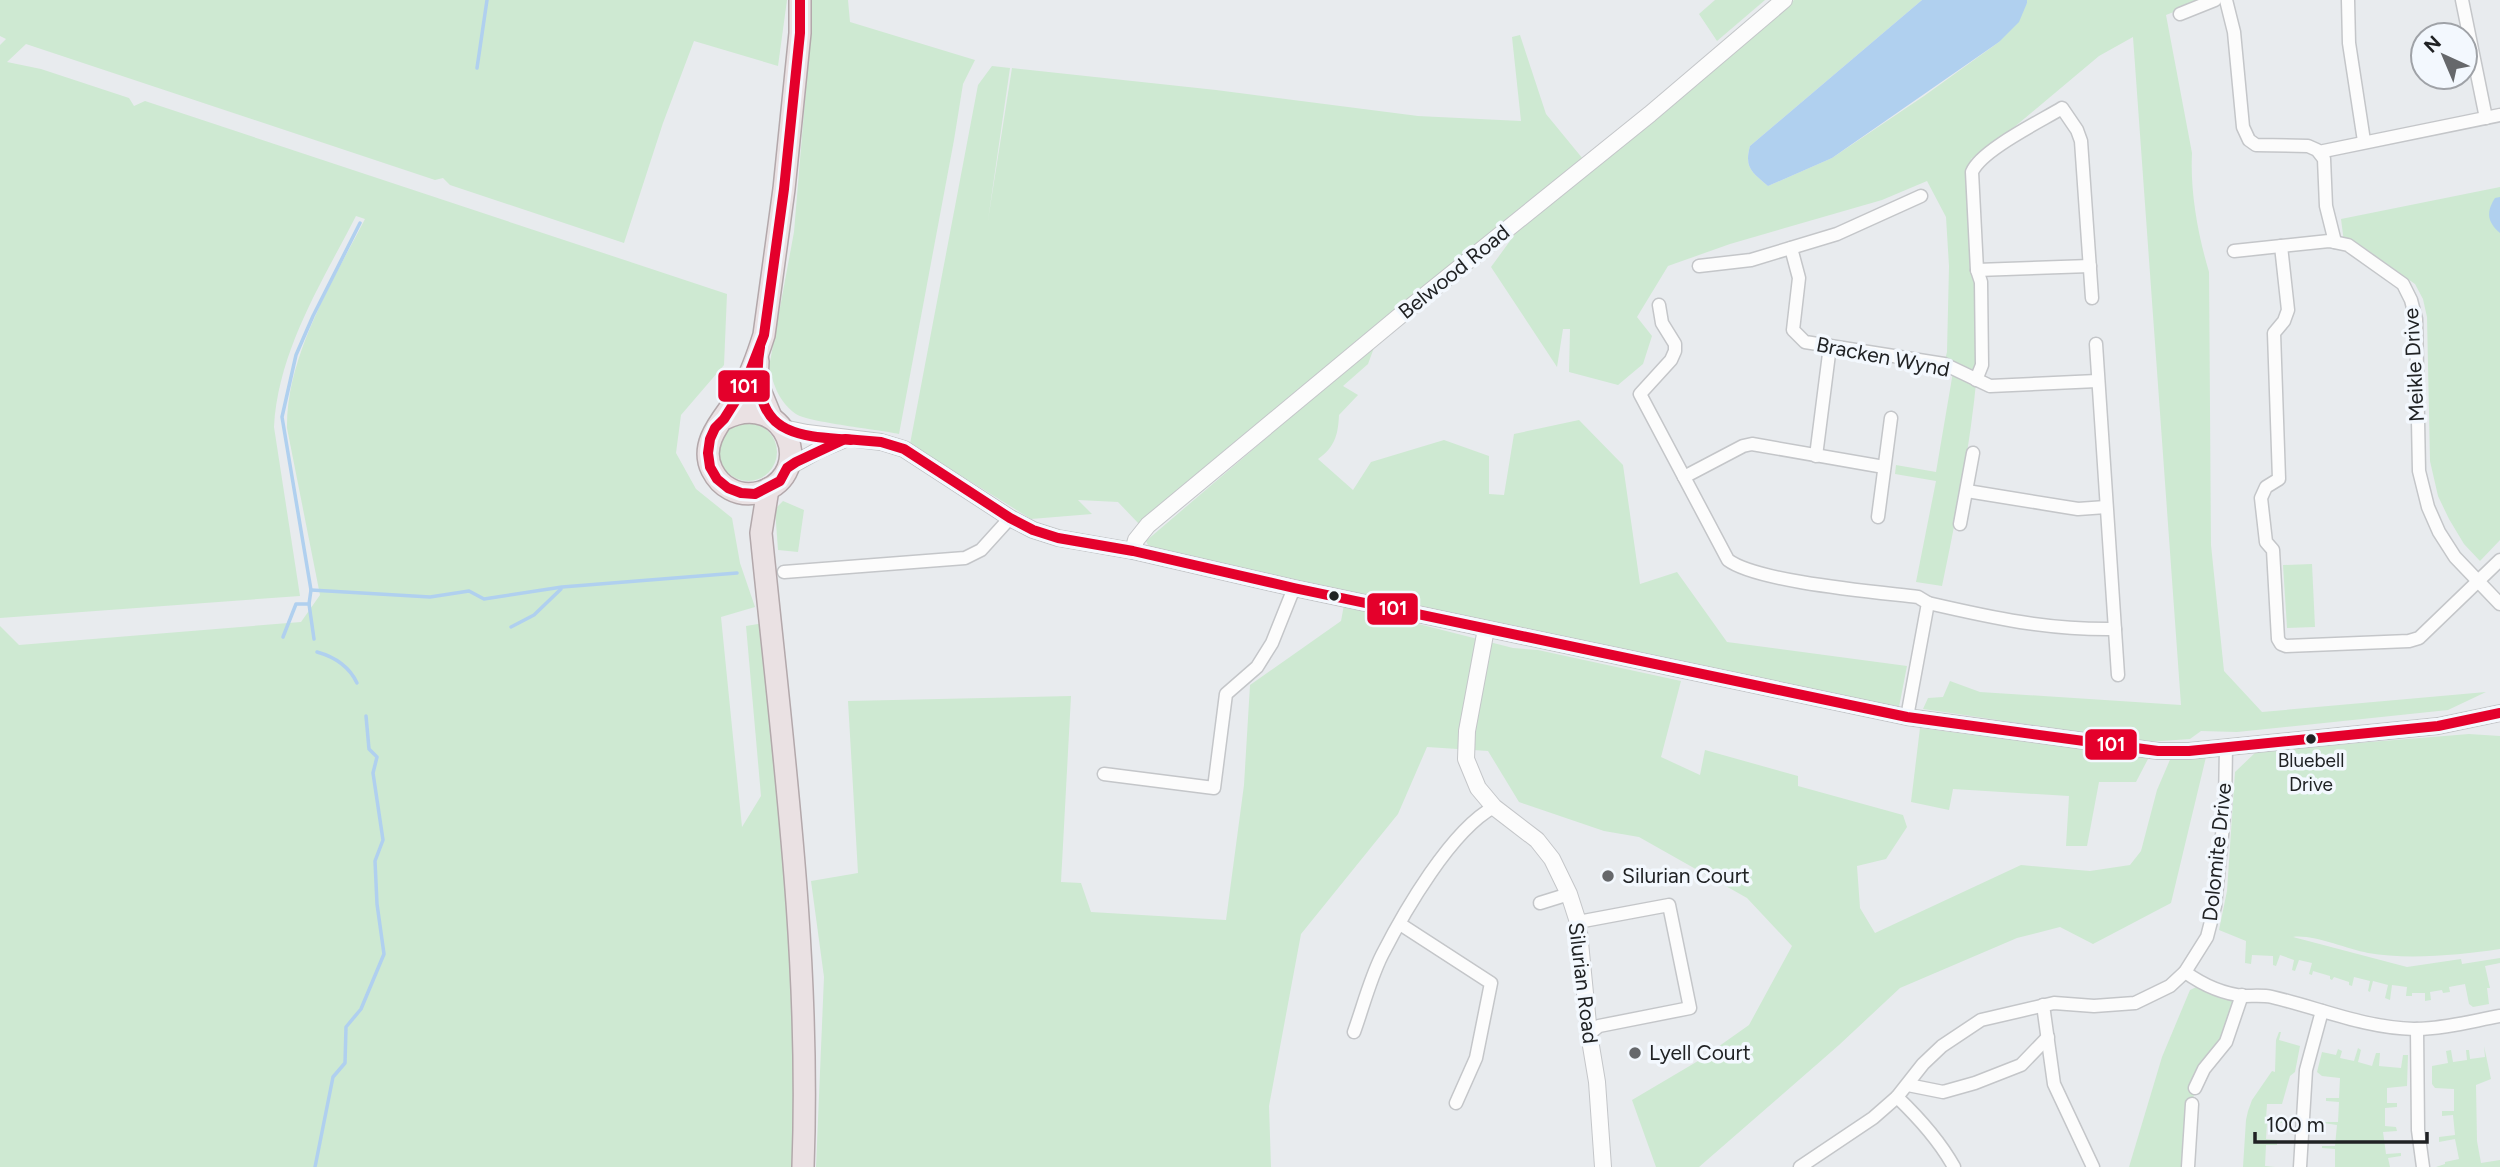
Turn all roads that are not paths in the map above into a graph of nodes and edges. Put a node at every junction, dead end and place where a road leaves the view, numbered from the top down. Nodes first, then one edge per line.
1 (800, 0) edge
2 (1784, 0) edge
3 (2215, 0) edge
4 (2226, 0) edge
5 (2348, 0) edge
6 (2462, 0) edge
7 (2180, 14) dead end
8 (2500, 115) edge
9 (2486, 118) junction
10 (2364, 141) junction
11 (2319, 152) junction
12 (1921, 196) dead end
13 (2335, 242) junction
14 (2281, 246) junction
15 (1791, 248) junction
16 (2234, 251) dead end
17 (1699, 266) dead end
18 (2090, 266) junction
19 (1977, 270) junction
20 (2092, 298) dead end
21 (1659, 304) dead end
22 (2096, 344) dead end
23 (1830, 346) junction
24 (758, 355) junction
25 (1976, 380) junction
26 (2097, 381) junction
27 (1891, 418) dead end
28 (724, 419) junction
29 (777, 423) junction
30 (845, 439) junction
31 (1973, 453) dead end
32 (1816, 456) junction
33 (1884, 467) junction
34 (787, 468) junction
35 (1684, 477) junction
36 (768, 489) junction
37 (1967, 491) junction
38 (741, 493) junction
39 (2106, 506) junction
40 (1878, 517) dead end
41 (1010, 518) junction
42 (1960, 524) dead end
43 (761, 533) junction
44 (1133, 551) junction
45 (2500, 560) edge
46 (784, 572) dead end
47 (2478, 582) junction
48 (1294, 588) junction
49 (1928, 603) junction
50 (2500, 604) edge
51 (1486, 629) junction
52 (2115, 629) junction
53 (2118, 675) dead end
54 (2500, 713) edge
55 (1907, 717) junction
56 (2226, 747) junction
57 (1104, 774) dead end
58 (1494, 807) junction
59 (1569, 894) junction
60 (1540, 902) dead end
61 (1578, 922) junction
62 (1399, 924) junction
63 (2186, 972) junction
64 (2242, 995) junction
65 (2043, 1005) junction
66 (2322, 1011) junction
67 (2500, 1016) edge
68 (2417, 1029) junction
69 (1354, 1032) dead end
70 (1589, 1034) junction
71 (2048, 1037) junction
72 (1908, 1084) junction
73 (2195, 1088) dead end
74 (1897, 1097) junction
75 (1456, 1104) dead end
76 (2192, 1104) dead end
77 (1819, 1161) edge
78 (803, 1167) edge
79 (1603, 1167) edge
80 (1800, 1167) edge
81 (1954, 1167) edge
82 (2093, 1167) edge
83 (2188, 1167) edge
84 (2300, 1167) edge
85 (2423, 1167) edge

1 - 24 highway
2 - 44 street, Belwood Road
3 - 7 street
4 - 11 street
5 - 10 street
6 - 9 street
8 - 9 street
9 - 10 street
10 - 11 street
11 - 13 street
12 - 15 street
13 - 14 street
13 - 47 street, Meikle Drive
14 - 16 street
14 - 47 street
15 - 17 street
15 - 23 street, Bracken Wynd
18 - 19 street
18 - 19 street
18 - 20 street
19 - 25 street
21 - 35 street
22 - 26 street
23 - 25 street, Bracken Wynd
23 - 32 street
24 - 28 highway
24 - 29 highway
25 - 26 street, Bracken Wynd
26 - 39 street
27 - 33 street
28 - 29 highway
28 - 38 highway
29 - 30 street
29 - 34 highway
30 - 34 street
30 - 41 street
31 - 37 street
32 - 33 street
32 - 35 street
33 - 40 street
34 - 36 highway
35 - 49 street
36 - 38 highway
36 - 43 highway
37 - 39 street
37 - 42 street
38 - 43 highway
39 - 52 street
41 - 44 street
41 - 46 street
43 - 78 highway
44 - 48 street
45 - 47 street
47 - 50 street, Meikle Drive
48 - 51 street
48 - 57 street
49 - 52 street
49 - 55 street
51 - 55 street
51 - 58 street, Silurian Road
52 - 53 street
54 - 56 street
55 - 56 street
56 - 63 street, Dolomite Drive
58 - 59 street, Silurian Road
58 - 62 street
59 - 60 street
59 - 61 street, Silurian Road
61 - 70 street, Silurian Road
61 - 70 street
62 - 69 street
62 - 75 street
63 - 64 street
63 - 65 street, Dolomite Drive
64 - 66 street
64 - 73 street
65 - 71 street
65 - 72 street, Dolomite Drive
66 - 68 street
66 - 84 street
67 - 68 street
68 - 85 street
70 - 79 street, Silurian Road
71 - 72 street
71 - 82 street
72 - 74 street, Dolomite Drive
74 - 77 street, Dolomite Drive
74 - 81 street
76 - 83 street
77 - 80 street, Dolomite Drive

